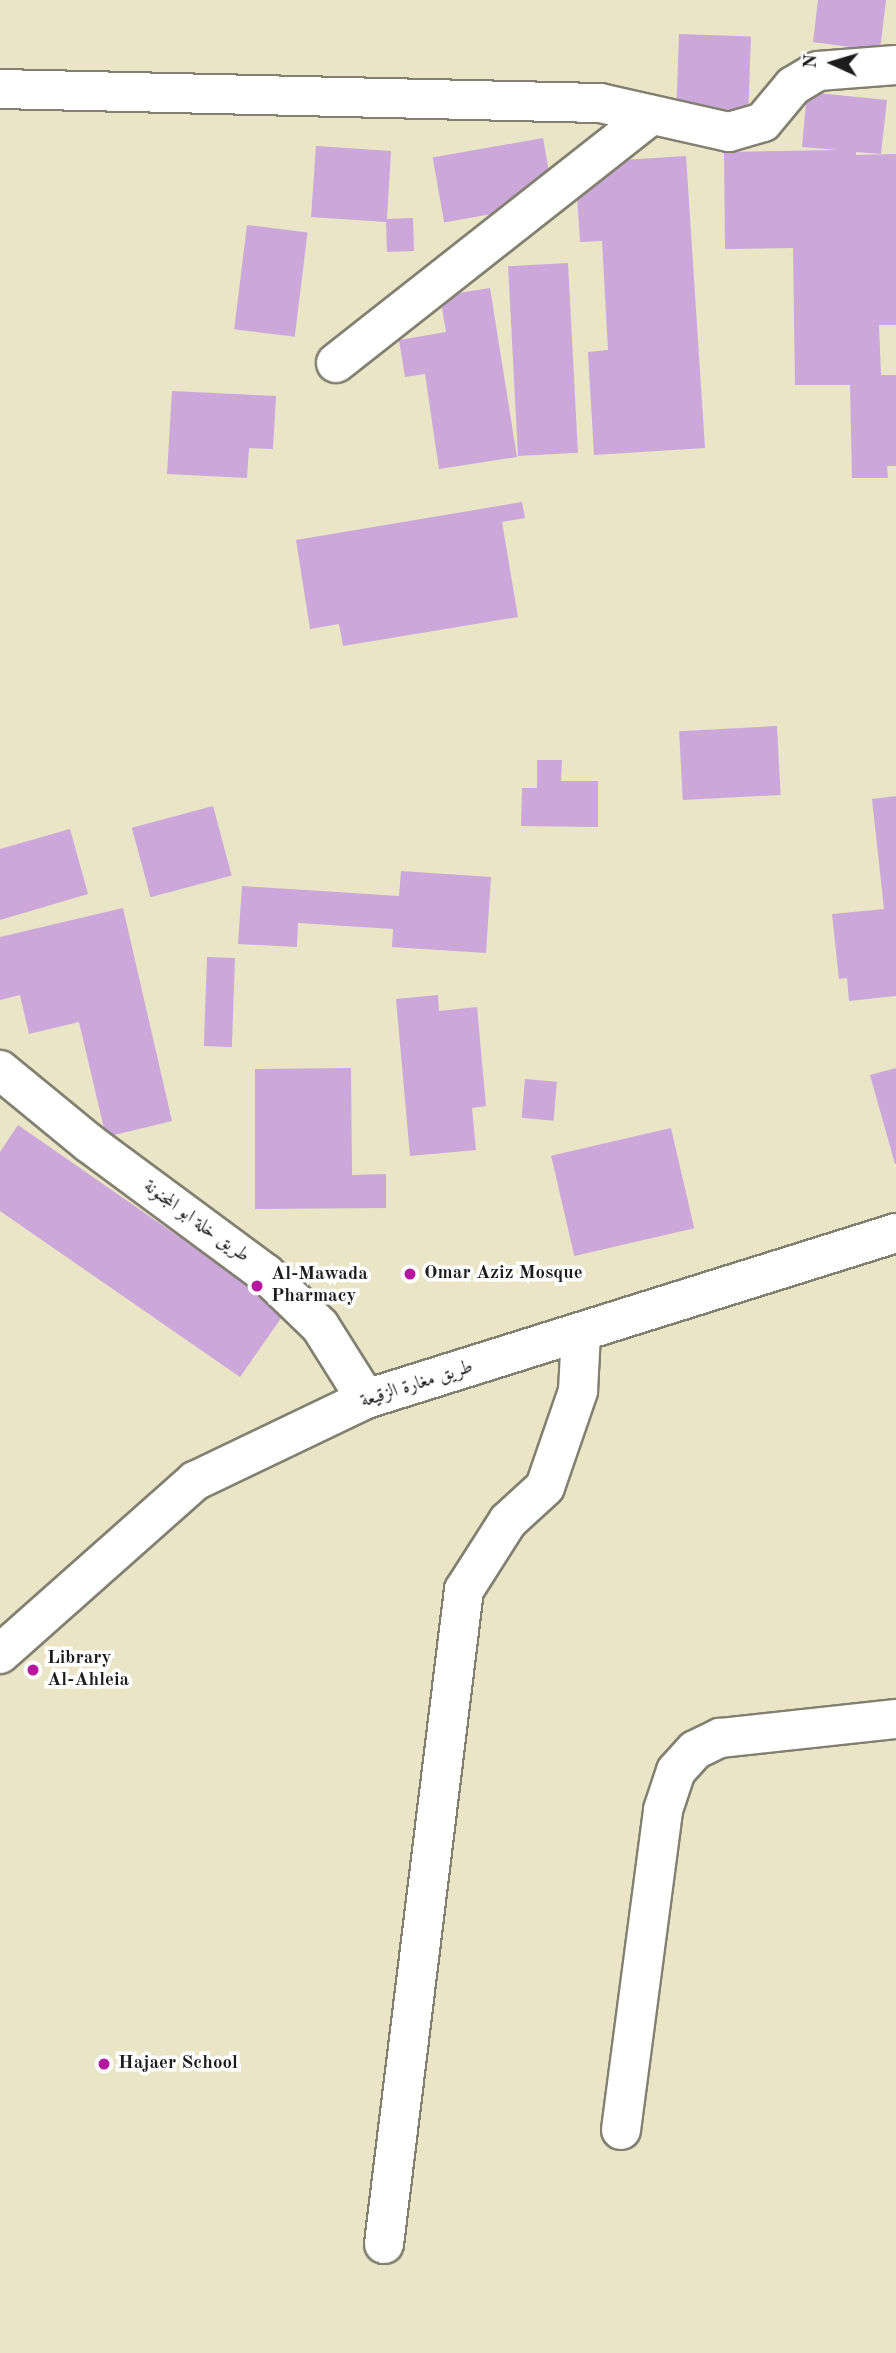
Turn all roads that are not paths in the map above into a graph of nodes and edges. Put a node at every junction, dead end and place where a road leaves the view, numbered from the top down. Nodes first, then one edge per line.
1 (896, 65) edge
2 (0, 89) edge
3 (651, 115) junction
4 (336, 362) dead end
5 (0, 1070) edge
6 (896, 1233) edge
7 (581, 1333) junction
8 (366, 1399) junction
9 (0, 1654) edge
10 (896, 1719) edge
11 (621, 2130) dead end
12 (384, 2244) dead end

1 - 3 street
2 - 3 street
3 - 4 street
5 - 8 street, طريق خلة ابو المجنونة
6 - 7 street, طريق مغارة الزقيعة
7 - 8 street, طريق مغارة الزقيعة
7 - 12 street
8 - 9 street, طريق مغارة الزقيعة
10 - 11 street

